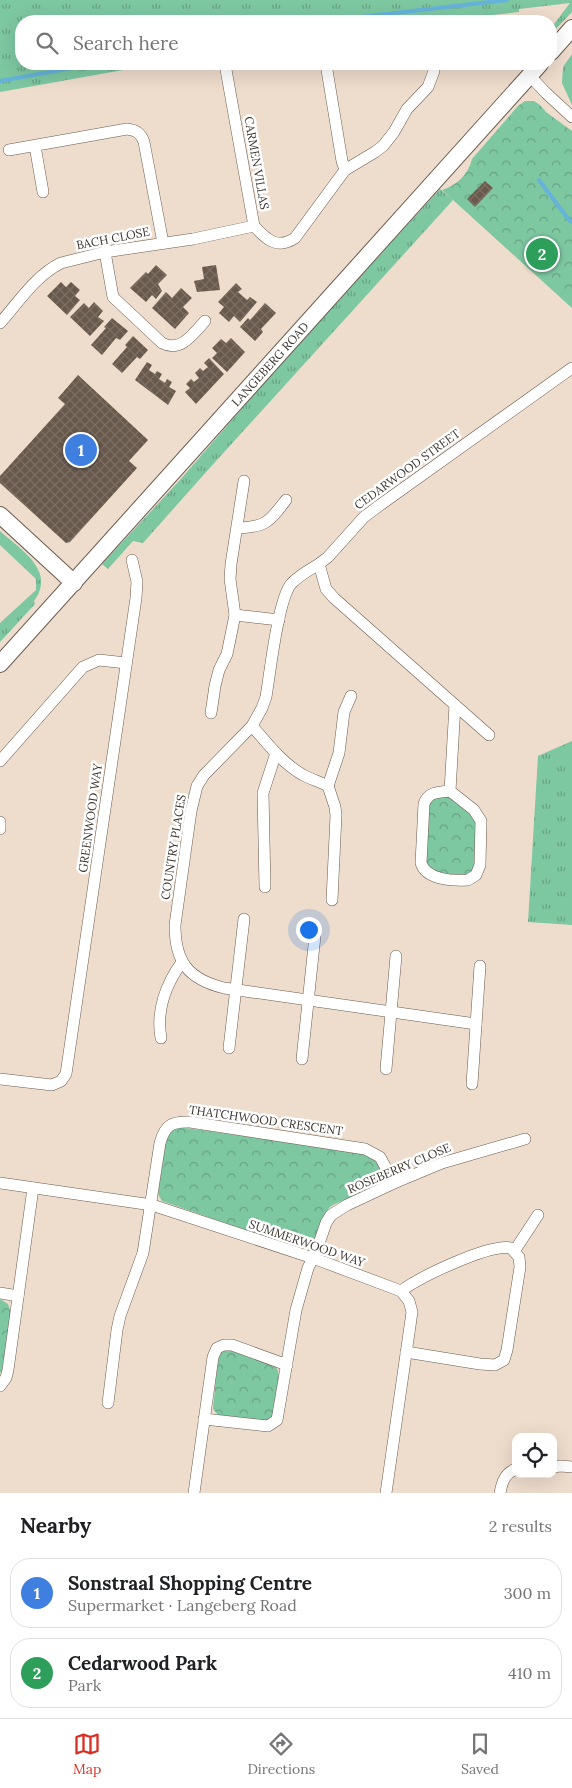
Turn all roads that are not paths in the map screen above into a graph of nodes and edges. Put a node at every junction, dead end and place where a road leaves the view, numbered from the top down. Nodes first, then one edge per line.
1 (572, 28) edge
2 (557, 45) edge
3 (226, 70) edge
4 (327, 70) edge
5 (434, 70) edge
6 (533, 70) edge
7 (534, 70) edge
8 (572, 117) edge
9 (35, 146) junction
10 (8, 150) dead end
11 (345, 170) junction
12 (43, 192) dead end
13 (254, 226) junction
14 (163, 243) junction
15 (105, 252) junction
16 (205, 321) dead end
17 (0, 323) edge
18 (572, 368) edge
19 (244, 482) dead end
20 (286, 500) dead end
21 (0, 515) edge
22 (238, 528) junction
23 (132, 560) dead end
24 (319, 564) junction
25 (74, 583) junction
26 (285, 596) joint
27 (235, 615) junction
28 (279, 620) junction
29 (126, 663) junction
30 (0, 664) edge
31 (351, 696) dead end
32 (455, 705) junction
33 (211, 713) dead end
34 (252, 726) junction
35 (489, 735) dead end
36 (276, 753) junction
37 (0, 761) edge
38 (328, 786) junction
39 (450, 791) junction
40 (0, 822) edge
41 (0, 829) edge
42 (265, 887) dead end
43 (332, 900) dead end
44 (244, 919) dead end
45 (315, 936) dead end
46 (396, 956) dead end
47 (182, 962) junction
48 (480, 966) dead end
49 (236, 990) junction
50 (309, 1000) junction
51 (391, 1012) junction
52 (476, 1024) junction
53 (161, 1038) dead end
54 (228, 1048) dead end
55 (302, 1059) dead end
56 (386, 1069) dead end
57 (0, 1079) edge
58 (472, 1084) dead end
59 (525, 1138) dead end
60 (0, 1183) edge
61 (394, 1183) junction
62 (33, 1188) junction
63 (152, 1205) junction
64 (538, 1215) dead end
65 (515, 1250) junction
66 (313, 1258) junction
67 (401, 1290) junction
68 (0, 1293) edge
69 (18, 1296) junction
70 (406, 1352) junction
71 (287, 1365) junction
72 (0, 1386) edge
73 (108, 1403) dead end
74 (204, 1419) junction
75 (557, 1467) edge
76 (572, 1467) edge
77 (512, 1472) edge
78 (194, 1493) edge
79 (386, 1493) edge
80 (500, 1493) edge

1 - 2 main road
3 - 13 street, CARMEN VILLAS
4 - 11 street
5 - 11 street, CARMEN VILLAS
6 - 25 main road, LANGEBERG ROAD
7 - 8 street
9 - 10 street
9 - 12 street
9 - 14 street
11 - 13 street, CARMEN VILLAS
13 - 14 street, BACH CLOSE
14 - 15 street, BACH CLOSE
15 - 16 street
15 - 17 street, BACH CLOSE
18 - 24 street, CEDARWOOD STREET
19 - 22 street
20 - 22 street
21 - 25 main road
22 - 27 street
23 - 29 street, GREENWOOD WAY
24 - 26 street, CEDARWOOD STREET
24 - 32 street
25 - 30 main road, LANGEBERG ROAD
26 - 28 street, COUNTRY PLACES
27 - 28 street
27 - 33 street
28 - 34 street, COUNTRY PLACES
29 - 37 street
29 - 57 street, GREENWOOD WAY
31 - 38 street
32 - 35 street
32 - 39 street
34 - 36 street
34 - 47 street, COUNTRY PLACES
36 - 38 street
36 - 42 street
38 - 43 street
39 - 39 street
40 - 41 street
44 - 49 street
45 - 50 street
46 - 51 street
47 - 49 street
47 - 53 street
48 - 52 street
49 - 50 street
49 - 54 street
50 - 51 street
50 - 55 street
51 - 52 street
51 - 56 street
52 - 58 street
59 - 61 street, ROSEBERRY CLOSE
60 - 62 street, SUMMERWOOD WAY
61 - 63 street, THATCHWOOD CRESCENT
61 - 66 street, ROSEBERRY CLOSE
62 - 63 street, SUMMERWOOD WAY
62 - 69 street
63 - 66 street, SUMMERWOOD WAY
63 - 73 street, THATCHWOOD CRESCENT
64 - 65 street
65 - 67 street
65 - 70 street
66 - 67 street, SUMMERWOOD WAY
66 - 71 street, ROSEBERRY CLOSE
67 - 70 street
68 - 69 street
69 - 72 street
70 - 79 street
71 - 74 street, ROSEBERRY CLOSE
71 - 74 street
74 - 78 street
75 - 76 street
77 - 80 street

